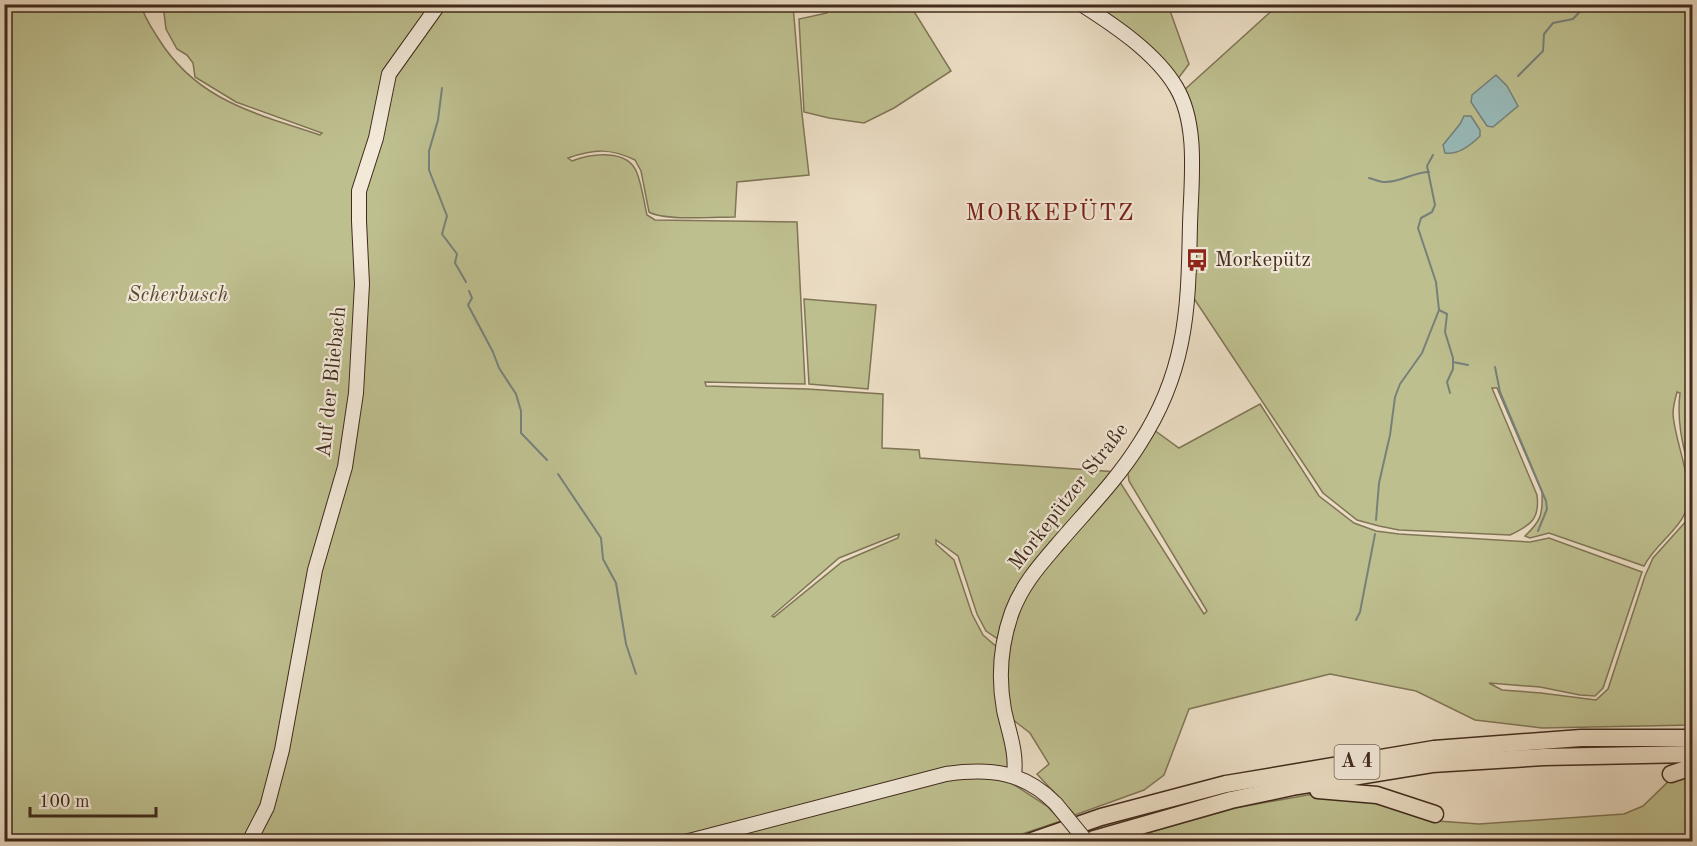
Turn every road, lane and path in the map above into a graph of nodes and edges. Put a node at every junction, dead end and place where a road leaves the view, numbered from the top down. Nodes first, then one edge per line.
1 (439, 4) edge
2 (1081, 4) edge
3 (1692, 738) edge
4 (1692, 754) edge
5 (1692, 767) edge
6 (1671, 774) dead end
7 (1014, 776) junction
8 (1297, 786) junction
9 (1436, 814) dead end
10 (249, 842) edge
11 (685, 842) edge
12 (1029, 842) edge
13 (1086, 842) edge

1 - 10 street, Auf der Bliebach
2 - 7 street, Morkepützer Straße
3 - 12 highway, A 4
4 - 8 highway, A 4
5 - 6 highway
7 - 11 street
7 - 13 street, bridge
8 - 9 highway
8 - 13 highway, A 4

